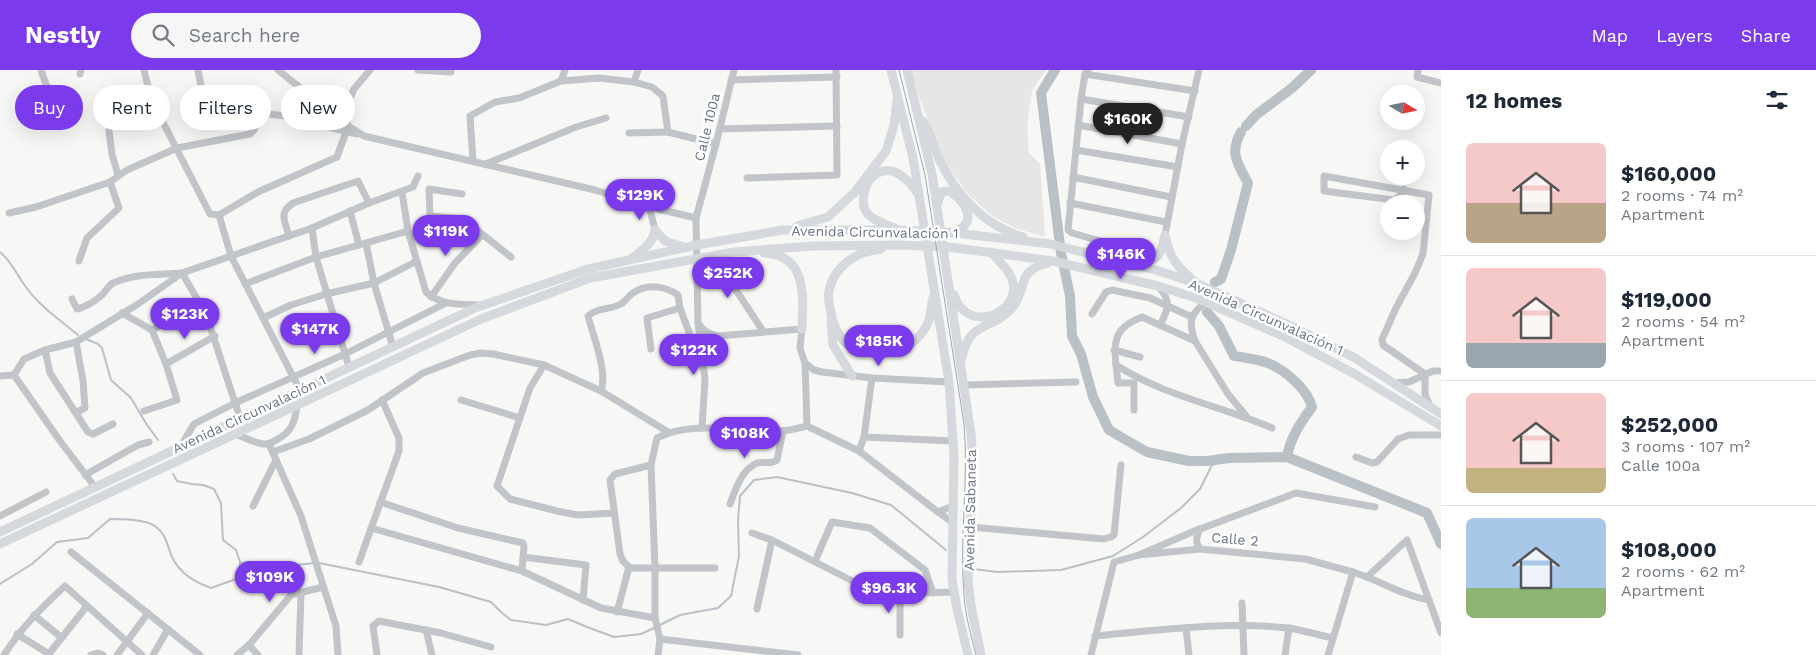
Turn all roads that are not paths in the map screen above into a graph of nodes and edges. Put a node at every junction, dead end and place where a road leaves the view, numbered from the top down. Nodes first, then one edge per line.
1 (41, 70) edge
2 (144, 70) edge
3 (198, 70) edge
4 (278, 70) edge
5 (362, 70) edge
6 (370, 70) edge
7 (418, 70) edge
8 (565, 70) edge
9 (638, 70) edge
10 (734, 70) edge
11 (891, 70) edge
12 (907, 70) edge
13 (1200, 70) edge
14 (1418, 70) edge
15 (451, 72) dead end
16 (1087, 72) edge
17 (836, 73) edge
18 (363, 78) junction
19 (731, 80) junction
20 (561, 81) junction
21 (634, 82) junction
22 (1441, 82) edge
23 (46, 85) edge
24 (201, 85) edge
25 (296, 85) edge
26 (355, 88) edge
27 (897, 91) junction
28 (1195, 91) junction
29 (1081, 99) junction
30 (918, 113) junction
31 (1189, 117) junction
32 (606, 118) dead end
33 (1078, 125) junction
34 (837, 126) junction
35 (720, 129) junction
36 (254, 130) edge
37 (347, 130) edge
38 (349, 130) edge
39 (109, 131) dead end
40 (668, 132) junction
41 (629, 133) dead end
42 (716, 144) junction
43 (1182, 144) junction
44 (177, 148) junction
45 (1076, 150) junction
46 (473, 161) junction
47 (485, 164) junction
48 (1178, 167) junction
49 (118, 175) junction
50 (418, 176) dead end
51 (1073, 177) junction
52 (747, 178) dead end
53 (110, 182) junction
54 (413, 187) junction
55 (429, 189) junction
56 (1404, 189) junction
57 (402, 192) junction
58 (462, 194) dead end
59 (1171, 197) junction
60 (920, 199) junction
61 (369, 203) junction
62 (1070, 203) junction
63 (937, 205) junction
64 (649, 206) junction
65 (350, 211) junction
66 (10, 213) dead end
67 (219, 215) junction
68 (696, 218) junction
69 (1166, 222) junction
70 (312, 228) junction
71 (655, 230) junction
72 (783, 230) junction
73 (900, 230) junction
74 (408, 231) junction
75 (949, 232) junction
76 (482, 234) junction
77 (1165, 235) junction
78 (289, 236) junction
79 (363, 244) junction
80 (901, 244) junction
81 (1050, 244) junction
82 (687, 248) junction
83 (734, 252) junction
84 (991, 252) junction
85 (717, 254) junction
86 (232, 256) junction
87 (316, 257) junction
88 (511, 257) dead end
89 (1157, 257) junction
90 (1114, 258) junction
91 (79, 261) dead end
92 (416, 261) junction
93 (628, 261) junction
94 (1053, 261) junction
95 (182, 273) junction
96 (948, 278) junction
97 (374, 283) junction
98 (245, 284) junction
99 (1198, 284) junction
100 (1158, 286) junction
101 (934, 290) junction
102 (326, 294) junction
103 (431, 297) junction
104 (72, 299) dead end
105 (1206, 302) junction
106 (446, 303) junction
107 (201, 304) junction
108 (485, 305) junction
109 (1168, 306) junction
110 (680, 308) junction
111 (830, 312) junction
112 (122, 313) junction
113 (1092, 314) dead end
114 (1192, 317) junction
115 (263, 318) junction
116 (698, 323) junction
117 (1160, 325) junction
118 (802, 329) junction
119 (152, 330) junction
120 (763, 331) junction
121 (389, 332) junction
122 (215, 336) junction
123 (1195, 341) junction
124 (76, 342) junction
125 (393, 347) junction
126 (651, 349) dead end
127 (45, 350) junction
128 (1114, 350) junction
129 (345, 354) junction
130 (702, 356) junction
131 (1140, 357) dead end
132 (805, 363) junction
133 (166, 364) junction
134 (961, 364) junction
135 (1116, 365) junction
136 (544, 366) junction
137 (350, 367) junction
138 (1441, 371) edge
139 (1425, 374) junction
140 (14, 375) junction
141 (0, 376) edge
142 (852, 376) junction
143 (294, 377) junction
144 (872, 378) junction
145 (1135, 380) junction
146 (948, 382) junction
147 (1076, 382) dead end
148 (1394, 382) junction
149 (964, 385) junction
150 (300, 390) junction
151 (601, 391) junction
152 (1228, 394) junction
153 (382, 400) junction
154 (461, 400) dead end
155 (235, 403) junction
156 (298, 405) junction
157 (1430, 406) junction
158 (1134, 410) dead end
159 (1224, 410) junction
160 (144, 411) dead end
161 (77, 412) junction
162 (1441, 414) edge
163 (1247, 417) junction
164 (1427, 417) junction
165 (240, 418) junction
166 (520, 418) junction
167 (113, 424) dead end
168 (807, 426) junction
169 (1441, 426) edge
170 (702, 428) junction
171 (1272, 428) dead end
172 (783, 431) junction
173 (668, 432) junction
174 (235, 434) junction
175 (1425, 434) junction
176 (1441, 435) edge
177 (864, 437) junction
178 (149, 442) dead end
179 (954, 442) junction
180 (269, 444) junction
181 (181, 446) junction
182 (859, 451) junction
183 (273, 452) junction
184 (1356, 457) dead end
185 (276, 460) junction
186 (651, 465) junction
187 (1121, 466) dead end
188 (85, 475) junction
189 (95, 487) junction
190 (46, 492) dead end
191 (380, 502) junction
192 (730, 504) dead end
193 (253, 506) dead end
194 (953, 506) junction
195 (1375, 507) dead end
196 (938, 512) junction
197 (614, 513) junction
198 (0, 516) edge
199 (952, 522) junction
200 (970, 527) junction
201 (370, 528) junction
202 (1200, 529) junction
203 (4, 530) edge
204 (752, 533) dead end
205 (772, 540) junction
206 (0, 544) edge
207 (1200, 549) junction
208 (71, 552) dead end
209 (1140, 555) junction
210 (523, 557) junction
211 (815, 561) junction
212 (359, 562) dead end
213 (629, 567) junction
214 (655, 567) junction
215 (715, 568) dead end
216 (522, 571) junction
217 (1353, 572) junction
218 (1367, 576) junction
219 (323, 587) junction
220 (300, 592) junction
221 (954, 592) junction
222 (932, 593) junction
223 (900, 594) junction
224 (583, 600) junction
225 (1429, 600) junction
226 (1242, 603) dead end
227 (87, 606) junction
228 (757, 609) dead end
229 (617, 612) junction
230 (148, 613) junction
231 (34, 615) junction
232 (655, 620) junction
233 (1244, 626) junction
234 (1186, 628) junction
235 (1289, 628) junction
236 (168, 629) junction
237 (426, 630) junction
238 (1441, 633) edge
239 (17, 634) junction
240 (900, 635) dead end
241 (659, 636) junction
242 (1095, 636) junction
243 (62, 638) junction
244 (1333, 638) junction
245 (127, 642) junction
246 (249, 645) junction
247 (490, 647) dead end
248 (4, 655) edge
249 (49, 655) edge
250 (90, 655) edge
251 (103, 655) edge
252 (117, 655) edge
253 (142, 655) edge
254 (152, 655) edge
255 (200, 655) edge
256 (237, 655) edge
257 (258, 655) edge
258 (300, 655) edge
259 (338, 655) edge
260 (376, 655) edge
261 (432, 655) edge
262 (658, 655) edge
263 (798, 655) edge
264 (968, 655) edge
265 (981, 655) edge
266 (1091, 655) edge
267 (1189, 655) edge
268 (1244, 655) edge
269 (1285, 655) edge
270 (1328, 655) edge

1 - 23 street
2 - 44 street
3 - 24 street
4 - 25 street
5 - 18 street
6 - 18 street
7 - 15 street
8 - 20 street
9 - 21 street
10 - 19 street, Calle 100a
11 - 27 main road, Avenida Sabaneta
12 - 30 main road
13 - 28 street
14 - 22 street
16 - 28 street
16 - 29 street
17 - 19 street
17 - 34 street
18 - 26 street
19 - 35 street, Calle 100a
20 - 21 street
20 - 46 street
21 - 40 street
27 - 60 main road, Avenida Sabaneta
27 - 72 main road
28 - 31 street
29 - 31 street
29 - 33 street
30 - 63 main road
30 - 81 main road
31 - 43 street
32 - 47 street
33 - 43 street
33 - 45 street
34 - 35 street
34 - 52 street
35 - 42 street, Calle 100a
36 - 44 street
37 - 67 street
38 - 46 street
39 - 49 street
40 - 41 street
40 - 42 street
42 - 68 street, Calle 100a
43 - 48 street
44 - 49 street
44 - 67 street
45 - 48 street
45 - 51 street
46 - 47 street
47 - 64 street
48 - 59 street
49 - 53 street
50 - 54 street
51 - 59 street
51 - 62 street
53 - 66 street
53 - 91 street
54 - 55 street
54 - 57 street
55 - 58 street
55 - 76 street
56 - 56 street
56 - 139 street
57 - 61 street
57 - 74 street
59 - 69 street
60 - 73 main road
60 - 101 main road, Avenida Sabaneta
61 - 65 street
61 - 78 street
62 - 69 street
62 - 89 street
63 - 75 main road
63 - 96 main road
64 - 68 street
64 - 71 street
65 - 70 street
65 - 79 street
67 - 86 street
68 - 116 street, Calle 100a
69 - 77 street
70 - 78 street
70 - 87 street
71 - 82 main road
71 - 93 main road
72 - 73 main road, Avenida Circunvalación 1
72 - 82 main road, Avenida Circunvalación 1
73 - 75 main road, Avenida Circunvalación 1
74 - 79 street
74 - 92 street
75 - 81 main road, Avenida Circunvalación 1
76 - 88 street
76 - 103 street
77 - 89 main road
77 - 99 main road
78 - 86 street
79 - 87 street
79 - 97 street
80 - 83 main road, Avenida Circunvalación 1
80 - 84 main road, Avenida Circunvalación 1
80 - 111 main road
81 - 90 main road, Avenida Circunvalación 1
82 - 93 main road, Avenida Circunvalación 1
83 - 85 main road, Avenida Circunvalación 1
83 - 118 main road
84 - 94 main road, Avenida Circunvalación 1
84 - 96 main road
85 - 120 street
85 - 156 main road, Avenida Circunvalación 1
86 - 95 street
86 - 98 street
87 - 98 street
87 - 102 street
89 - 90 main road
90 - 99 main road, Avenida Circunvalación 1
92 - 97 street
92 - 103 street
93 - 108 main road, Avenida Circunvalación 1
94 - 100 main road, Avenida Circunvalación 1
94 - 134 main road
95 - 104 street
95 - 107 street
95 - 112 street
96 - 134 main road, Avenida Sabaneta
97 - 102 street
97 - 121 street
98 - 115 street
99 - 148 main road, Avenida Circunvalación 1
100 - 105 main road, Avenida Circunvalación 1
100 - 109 street
101 - 111 main road
101 - 146 main road, Avenida Sabaneta
102 - 115 street
102 - 129 street
103 - 106 street
105 - 114 street
105 - 164 main road, Avenida Circunvalación 1
106 - 108 street
106 - 121 street
107 - 119 street
107 - 122 street
108 - 125 main road, Avenida Circunvalación 1
109 - 113 street
109 - 114 street
109 - 117 street
110 - 126 street
110 - 130 street
110 - 151 street
111 - 142 main road
112 - 119 street
112 - 124 street
114 - 123 street
115 - 143 street
116 - 120 street
116 - 130 street, Calle 100a
117 - 123 street
117 - 128 street
118 - 120 street
118 - 132 street
119 - 133 street
121 - 125 street
121 - 129 street
122 - 133 street
122 - 155 street
123 - 152 street
124 - 127 street
124 - 161 street
125 - 137 main road, Avenida Circunvalación 1
127 - 140 street
127 - 161 street
128 - 131 street
128 - 135 street
129 - 137 street
129 - 143 street
130 - 170 street, Calle 100a
132 - 142 street
132 - 168 street
133 - 160 street
134 - 149 main road, Avenida Sabaneta
135 - 145 street
135 - 145 street
136 - 151 street
136 - 153 street
136 - 166 street
137 - 150 main road, Avenida Circunvalación 1
138 - 139 street
139 - 148 street
139 - 157 street
140 - 141 street
140 - 188 street
142 - 144 street
143 - 150 street
143 - 155 street
144 - 146 street
144 - 177 street
145 - 158 street
145 - 159 street
146 - 179 main road, Avenida Sabaneta
147 - 149 street
148 - 157 main road, Avenida Circunvalación 1
149 - 200 main road, Avenida Sabaneta
150 - 165 main road, Avenida Circunvalación 1
151 - 173 street
152 - 159 street
152 - 163 street
153 - 183 street
153 - 191 street
154 - 166 street
155 - 165 street
155 - 181 street
156 - 174 main road, Avenida Circunvalación 1
156 - 180 street
157 - 162 main road, Avenida Circunvalación 1
159 - 163 street
161 - 167 street
163 - 171 street
164 - 169 main road, Avenida Circunvalación 1
164 - 175 street
165 - 181 main road, Avenida Circunvalación 1
166 - 197 street
168 - 172 street
168 - 182 street
170 - 172 street
170 - 173 street
172 - 192 street
173 - 186 street
174 - 180 street
174 - 206 main road, Avenida Circunvalación 1
175 - 176 street
175 - 184 street
177 - 179 street
177 - 182 street
178 - 188 street
179 - 194 main road, Avenida Sabaneta
180 - 183 street
181 - 189 main road, Avenida Circunvalación 1
182 - 196 street
183 - 185 street
185 - 193 street
185 - 219 street
186 - 197 street
186 - 214 street
187 - 200 street
188 - 189 street
189 - 203 main road, Avenida Circunvalación 1
190 - 198 street
191 - 201 street
191 - 210 street
194 - 196 street
194 - 199 main road, Avenida Sabaneta
195 - 202 street, Calle 2
196 - 199 street
197 - 213 street
198 - 203 street
199 - 221 main road, Avenida Sabaneta
200 - 265 main road, Avenida Sabaneta
201 - 212 street
201 - 216 street
202 - 207 street, Calle 2
202 - 209 street
204 - 205 street
205 - 211 street
205 - 228 street
207 - 209 street
207 - 217 street, Calle 2
208 - 230 street
209 - 242 street
210 - 216 street
210 - 224 street
211 - 222 street
211 - 223 street
213 - 214 street
213 - 229 street
214 - 215 street
214 - 232 street
216 - 224 street
217 - 218 street, Calle 2
217 - 244 street
218 - 225 street, Calle 2
218 - 225 street
219 - 220 street
219 - 259 street
220 - 246 street
220 - 258 street
221 - 222 street
221 - 264 main road, Avenida Sabaneta
222 - 223 street
223 - 240 street
224 - 229 street
225 - 238 street
226 - 233 street
227 - 231 street
227 - 243 street
227 - 245 street
229 - 232 street
230 - 236 street
230 - 245 street
231 - 239 street
231 - 243 street
232 - 241 street
233 - 234 street
233 - 235 street
233 - 268 street
234 - 242 street
234 - 267 street
235 - 244 street
235 - 269 street
236 - 254 street
236 - 255 street
237 - 247 street
237 - 260 street
237 - 261 street
239 - 248 street
239 - 249 street
241 - 262 street
241 - 263 street
242 - 266 street
243 - 249 street
244 - 270 street
245 - 252 street
245 - 253 street
246 - 256 street
246 - 257 street
250 - 251 street

